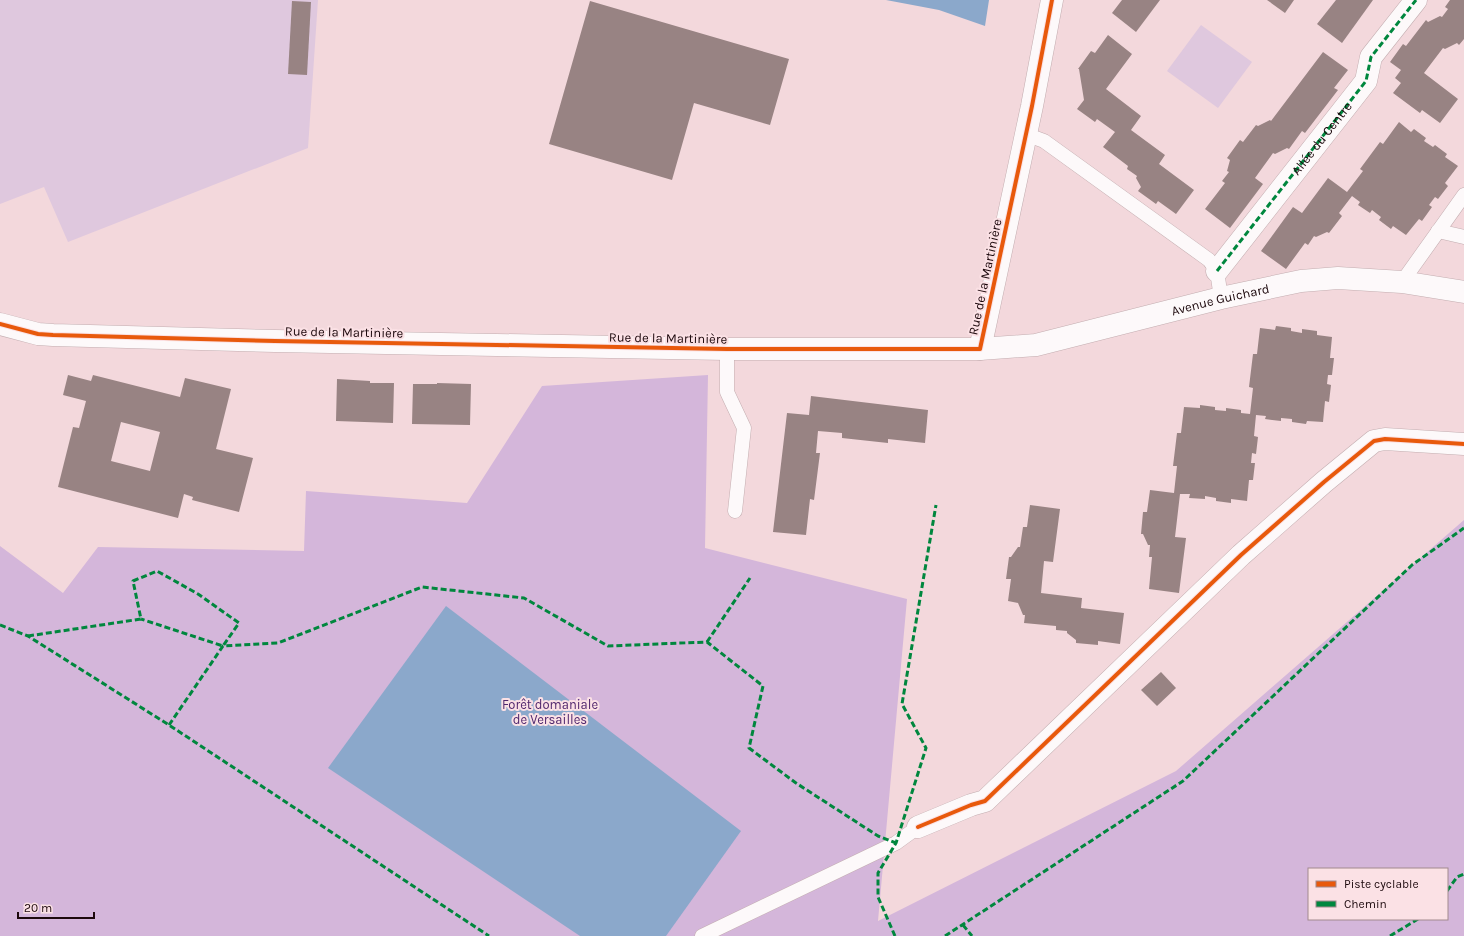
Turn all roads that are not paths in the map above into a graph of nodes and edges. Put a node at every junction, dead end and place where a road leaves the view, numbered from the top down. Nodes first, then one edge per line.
1 (1052, 0) edge
2 (1416, 0) edge
3 (1025, 134) junction
4 (1464, 195) edge
5 (1438, 231) junction
6 (1464, 236) edge
7 (1217, 271) junction
8 (1402, 282) junction
9 (1464, 292) edge
10 (1221, 298) junction
11 (0, 324) edge
12 (727, 349) junction
13 (980, 349) junction
14 (1464, 444) edge
15 (735, 511) dead end
16 (918, 827) joint
17 (702, 936) edge

1 - 3 street, Rue de la Martinière
2 - 7 street, Allée du Centre
3 - 7 lane
3 - 13 street, Rue de la Martinière
4 - 5 lane
5 - 6 lane
5 - 8 lane
7 - 10 lane
8 - 9 street, Avenue Guichard
8 - 10 street, Avenue Guichard
10 - 13 street, Avenue Guichard
11 - 12 street, Rue de la Martinière
12 - 13 street, Rue de la Martinière
12 - 15 lane
14 - 16 street
16 - 17 lane

